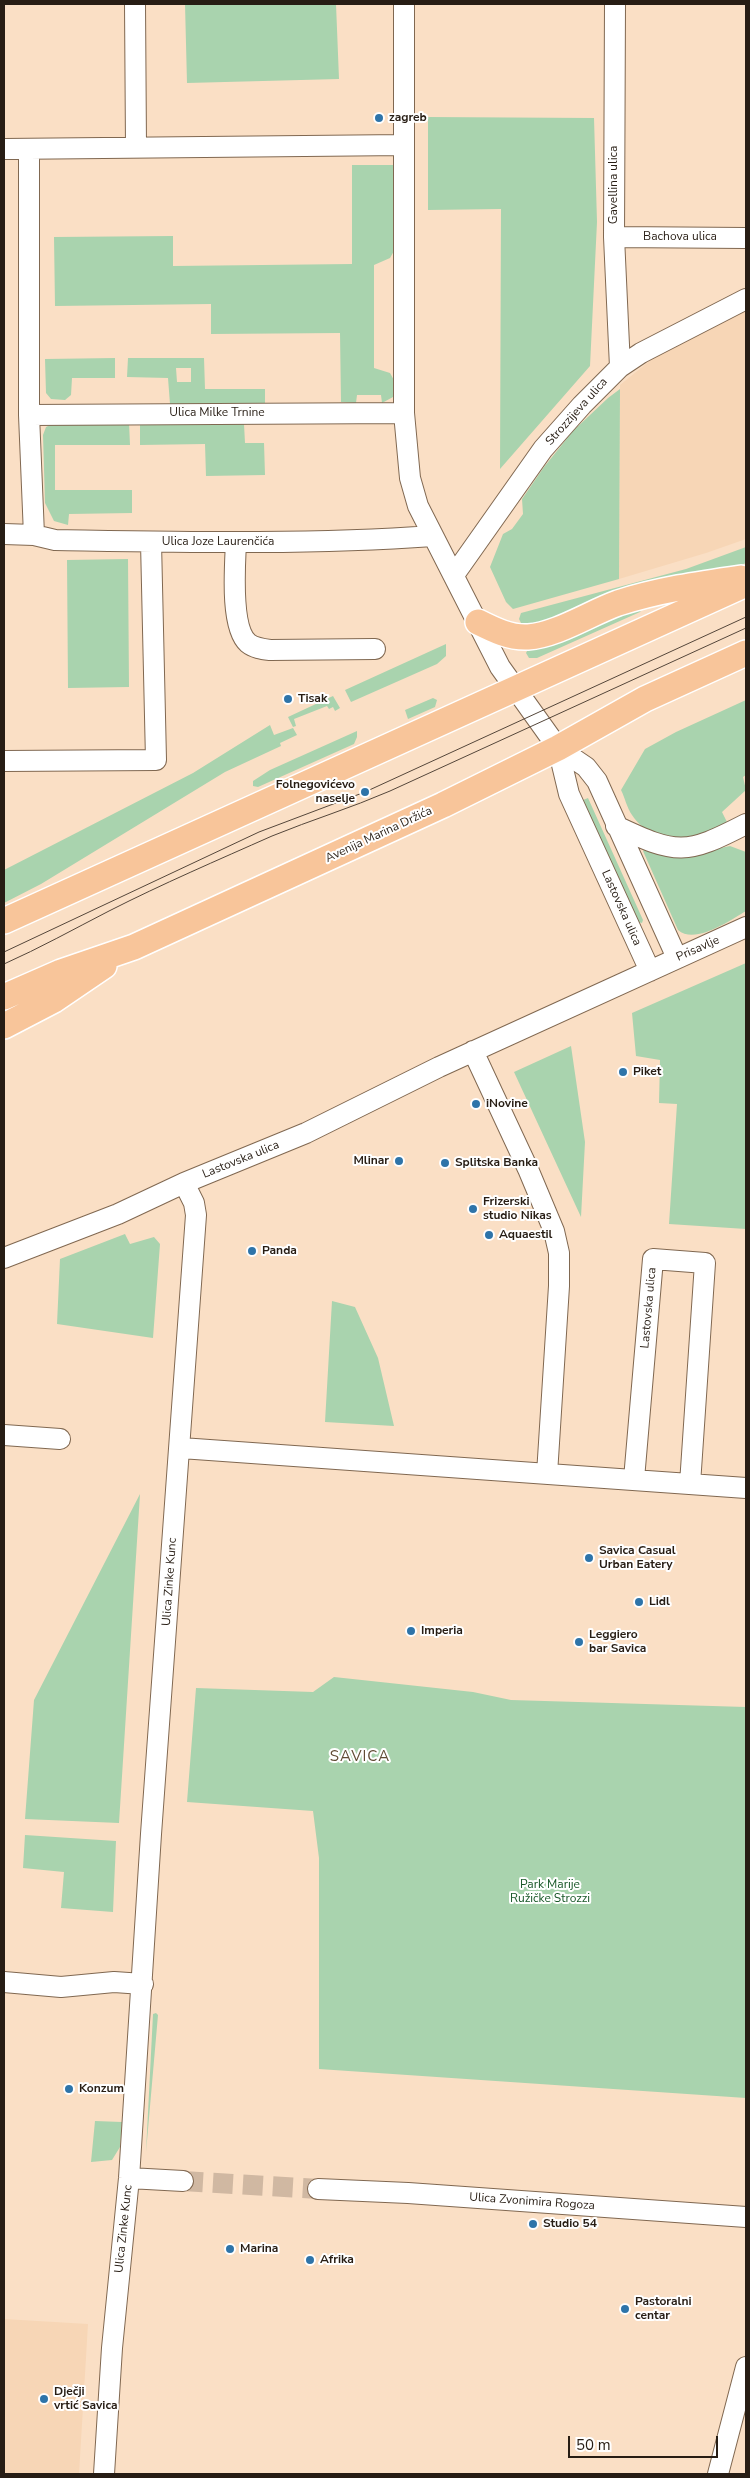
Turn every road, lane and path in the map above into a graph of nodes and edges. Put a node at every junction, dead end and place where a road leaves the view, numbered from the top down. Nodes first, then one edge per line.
1 (136, 4) edge
2 (404, 4) edge
3 (615, 4) edge
4 (404, 145) junction
5 (136, 147) junction
6 (4, 149) edge
7 (29, 149) junction
8 (614, 237) junction
9 (746, 238) edge
10 (746, 299) edge
11 (620, 367) junction
12 (404, 413) junction
13 (29, 415) junction
14 (4, 534) edge
15 (34, 535) junction
16 (432, 536) junction
17 (151, 542) junction
18 (236, 542) junction
19 (454, 575) junction
20 (746, 577) edge
21 (746, 584) edge
22 (478, 622) junction
23 (375, 649) dead end
24 (746, 653) edge
25 (515, 689) junction
26 (558, 748) junction
27 (4, 761) edge
28 (746, 824) edge
29 (616, 826) junction
30 (723, 836) junction
31 (746, 842) edge
32 (4, 921) edge
33 (746, 927) edge
34 (134, 947) junction
35 (677, 958) junction
36 (650, 971) junction
37 (4, 997) edge
38 (4, 1026) edge
39 (473, 1051) junction
40 (184, 1183) junction
41 (4, 1258) edge
42 (4, 1435) edge
43 (60, 1438) dead end
44 (180, 1448) junction
45 (547, 1474) junction
46 (634, 1479) junction
47 (690, 1484) junction
48 (746, 1488) edge
49 (4, 1982) edge
50 (143, 1984) junction
51 (130, 2178) junction
52 (183, 2181) tunnel mouth
53 (318, 2189) tunnel mouth
54 (746, 2217) edge
55 (746, 2367) edge
56 (104, 2474) edge
57 (718, 2474) edge

1 - 5 street
2 - 4 street
3 - 8 street, Gavellina ulica
4 - 5 street
4 - 12 street
5 - 7 street
6 - 7 street
7 - 13 street
8 - 9 street, Bachova ulica
8 - 11 street, Gavellina ulica
10 - 11 street, Strozzijeva ulica
11 - 19 street, Strozzijeva ulica
12 - 13 street, Ulica Milke Trnine
12 - 16 street
13 - 15 street
14 - 15 street, Ulica Joze Laurenčića
15 - 17 street, Ulica Joze Laurenčića
16 - 18 street, Ulica Joze Laurenčića
16 - 19 street
17 - 18 street, Ulica Joze Laurenčića
17 - 27 street
18 - 23 street
19 - 22 street
20 - 22 main road
21 - 25 main road
22 - 25 street
24 - 26 main road, Avenija Marina Držića
25 - 26 street, Lastovska ulica
25 - 32 main road
26 - 29 street, Lastovska ulica
26 - 34 main road, Avenija Marina Držića
26 - 36 street, Lastovska ulica
28 - 30 street
29 - 30 street
29 - 35 street, Lastovska ulica
30 - 31 street
33 - 35 street, Prisavlje
34 - 37 main road, Avenija Marina Držića
34 - 38 main road
35 - 36 street, Prisavlje
36 - 39 street, Lastovska ulica
39 - 40 street, Lastovska ulica
39 - 45 street
40 - 41 street, Lastovska ulica
40 - 44 street, Ulica Zinke Kunc
42 - 43 street
44 - 45 street
44 - 50 street, Ulica Zinke Kunc
45 - 46 street
46 - 47 street
46 - 47 street, Lastovska ulica
47 - 48 street
49 - 50 street
50 - 51 street, Ulica Zinke Kunc
51 - 52 street
51 - 56 street, Ulica Zinke Kunc
53 - 54 street, Ulica Zvonimira Rogoza
55 - 57 street

